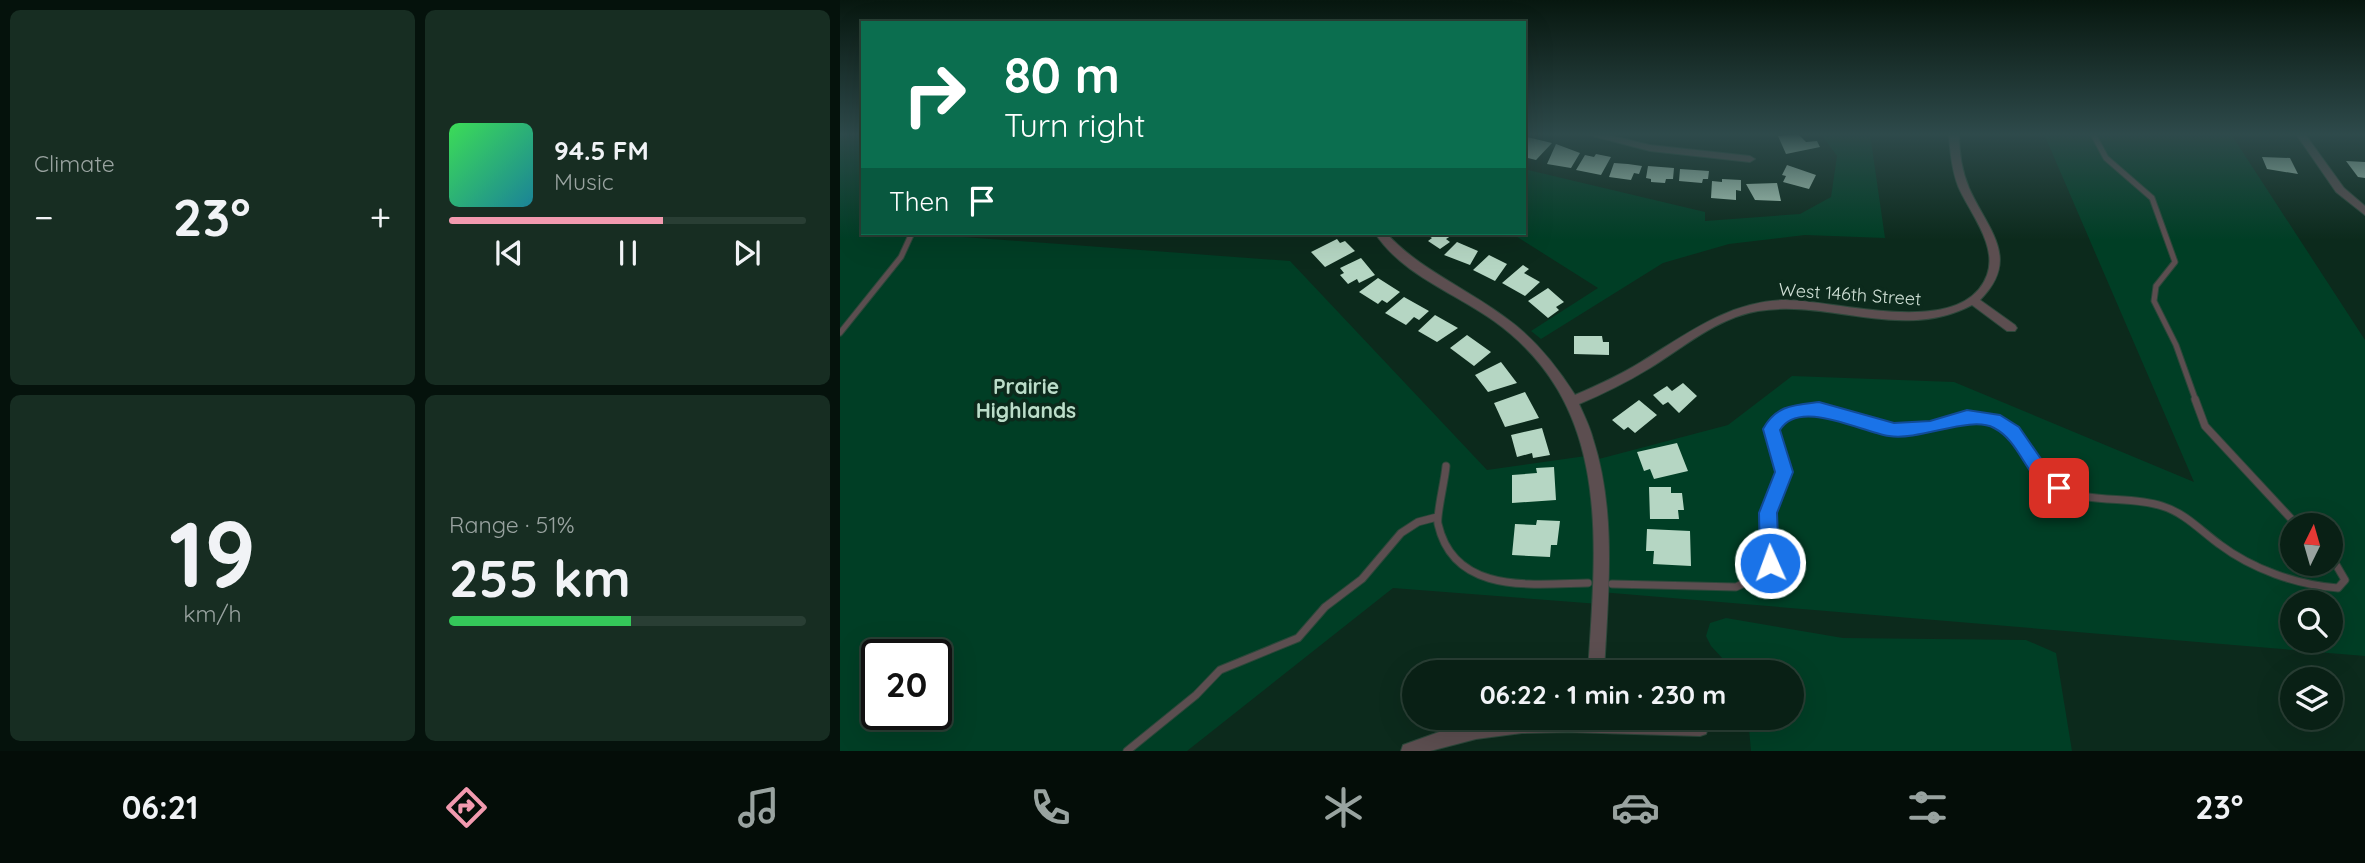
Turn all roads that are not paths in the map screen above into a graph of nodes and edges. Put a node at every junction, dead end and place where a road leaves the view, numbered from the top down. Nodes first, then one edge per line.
1 (1958, 169) edge
2 (2120, 169) edge
3 (2325, 169) edge
4 (2365, 212) edge
5 (911, 235) edge
6 (1382, 235) edge
7 (1973, 300) junction
8 (2011, 328) dead end
9 (840, 333) edge
10 (1572, 401) junction
11 (1446, 466) dead end
12 (2286, 513) edge
13 (1437, 517) junction
14 (2280, 573) edge
15 (2288, 576) edge
16 (2343, 576) edge
17 (1588, 583) dead end
18 (1612, 584) dead end
19 (1597, 660) edge
20 (1481, 730) edge
21 (1127, 751) edge
22 (1409, 751) edge

1 - 7 street
2 - 12 lane
3 - 4 street
5 - 9 lane
6 - 10 street
7 - 8 street
7 - 10 street, West 146th Street
10 - 19 street
11 - 13 lane
13 - 17 lane
13 - 21 lane
14 - 18 lane
15 - 16 lane
20 - 22 street

